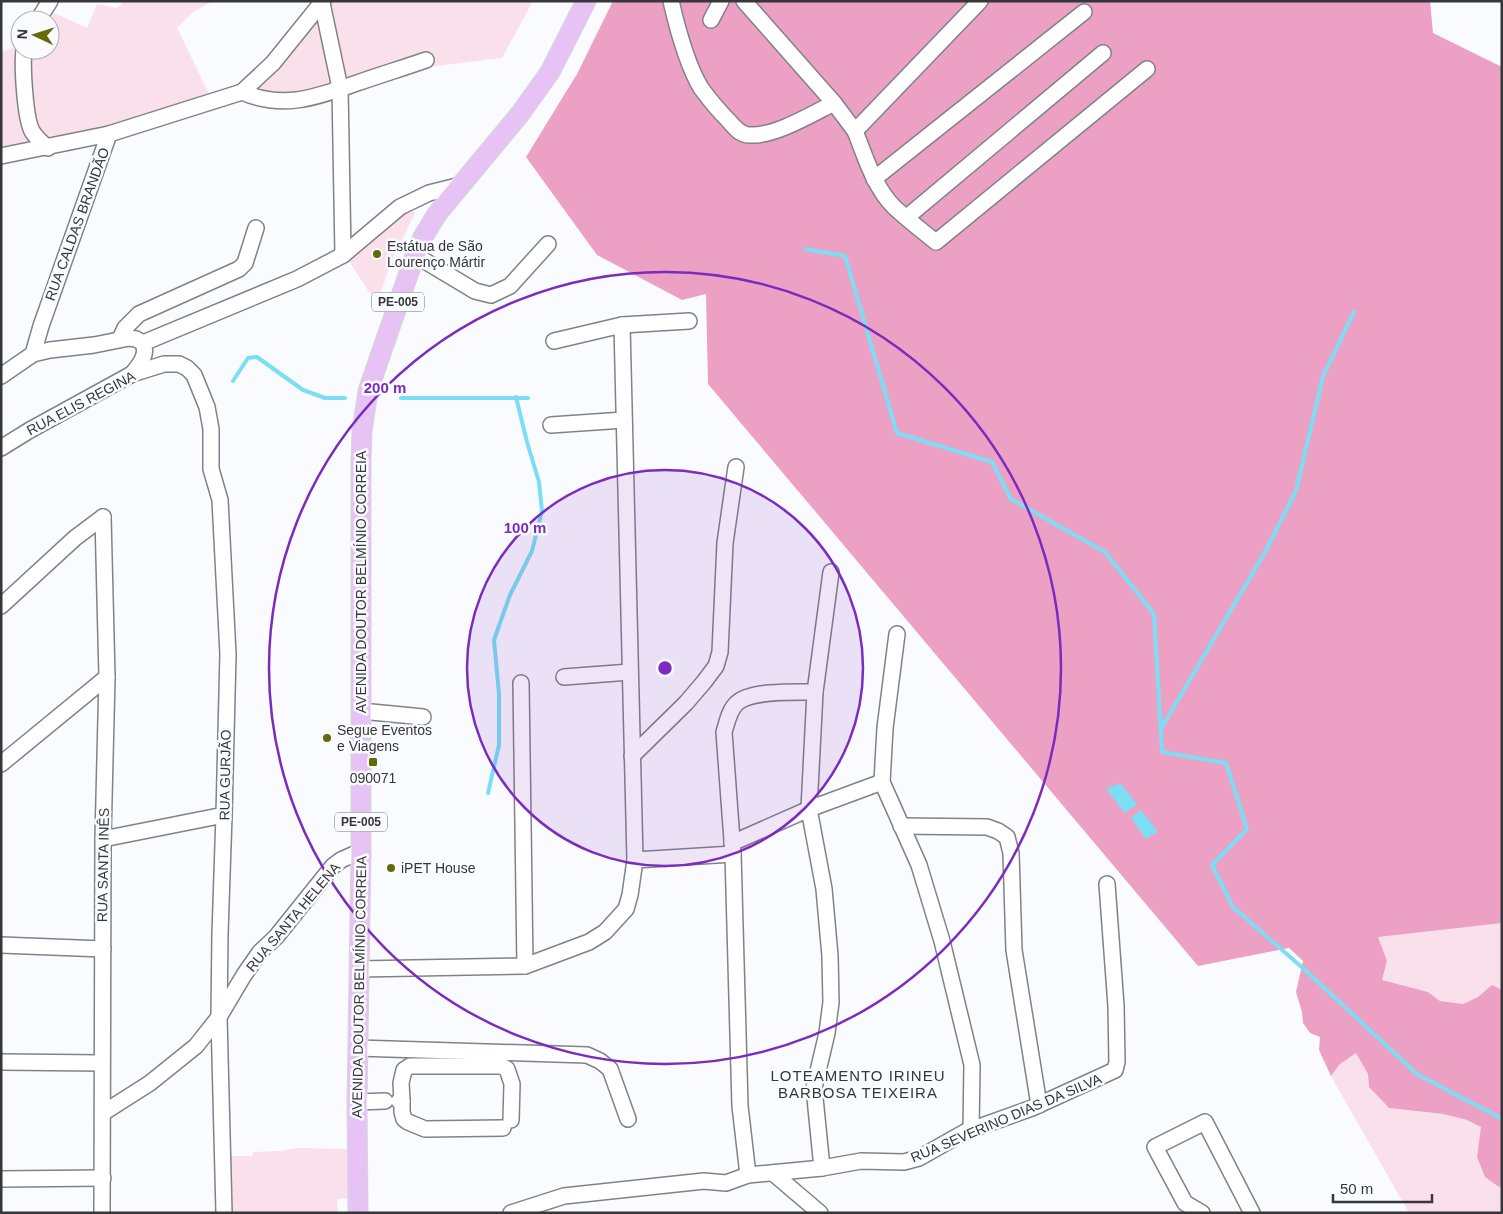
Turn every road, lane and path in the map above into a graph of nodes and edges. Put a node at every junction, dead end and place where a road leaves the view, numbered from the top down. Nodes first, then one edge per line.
1 (586, 1) edge
2 (671, 1) edge
3 (721, 1) edge
4 (745, 1) edge
5 (980, 1) edge
6 (322, 2) edge
7 (1084, 12) dead end
8 (711, 20) dead end
9 (1103, 53) dead end
10 (23, 60) edge
11 (426, 60) dead end
12 (1147, 69) dead end
13 (340, 88) junction
14 (242, 92) junction
15 (834, 103) junction
16 (854, 131) junction
17 (109, 134) junction
18 (48, 148) junction
19 (1, 156) edge
20 (874, 179) junction
21 (461, 185) junction
22 (907, 217) junction
23 (256, 228) dead end
24 (548, 244) dead end
25 (343, 255) junction
26 (415, 255) junction
27 (688, 321) dead end
28 (622, 325) junction
29 (120, 339) junction
30 (554, 341) dead end
31 (142, 343) junction
32 (33, 354) junction
33 (164, 364) joint
34 (132, 374) junction
35 (1, 376) edge
36 (624, 420) junction
37 (551, 425) dead end
38 (1, 448) edge
39 (736, 467) dead end
40 (831, 572) dead end
41 (1, 606) edge
42 (897, 634) dead end
43 (630, 672) junction
44 (107, 677) junction
45 (564, 677) dead end
46 (521, 683) dead end
47 (815, 692) junction
48 (361, 711) junction
49 (423, 717) dead end
50 (632, 756) junction
51 (1, 764) edge
52 (882, 782) junction
53 (809, 809) junction
54 (224, 815) junction
55 (901, 826) junction
56 (103, 839) junction
57 (732, 849) junction
58 (361, 851) junction
59 (635, 860) junction
60 (1107, 884) dead end
61 (1, 945) edge
62 (102, 949) junction
63 (525, 966) junction
64 (359, 969) junction
65 (219, 1017) junction
66 (357, 1048) junction
67 (1, 1062) edge
68 (102, 1063) junction
69 (395, 1101) junction
70 (357, 1102) junction
71 (1039, 1105) junction
72 (103, 1113) junction
73 (628, 1119) dead end
74 (971, 1130) junction
75 (822, 1168) junction
76 (773, 1173) junction
77 (748, 1175) junction
78 (103, 1178) junction
79 (1, 1179) edge
80 (102, 1213) edge
81 (224, 1213) edge
82 (358, 1213) edge
83 (511, 1213) edge
84 (820, 1213) edge
85 (1202, 1213) edge
86 (1252, 1213) edge

1 - 21 main road, PE-005
2 - 15 street
3 - 8 street
4 - 15 street
5 - 16 street
6 - 13 street
6 - 14 street, RUA CALDAS BRANDÃO
7 - 20 street
9 - 22 street
10 - 18 street
11 - 13 street
12 - 22 street
13 - 14 street
13 - 25 street
14 - 17 street, RUA CALDAS BRANDÃO
15 - 16 street
16 - 20 street
17 - 18 street
17 - 32 street, RUA CALDAS BRANDÃO
18 - 19 street
20 - 22 street
21 - 25 street
21 - 26 main road, PE-005
23 - 29 street
24 - 26 street
25 - 31 street
26 - 48 main road, AVENIDA DOUTOR BELMÍNIO CORREIA / PE-005
27 - 28 street
28 - 30 street
28 - 36 street
29 - 31 street
29 - 32 street
31 - 34 street
32 - 35 street
33 - 34 street, RUA ELIS REGINA
33 - 54 street, RUA GURJÃO
34 - 38 street, RUA ELIS REGINA
36 - 37 street
36 - 43 street
39 - 50 street
40 - 47 street
41 - 44 street, RUA SANTA INÊS
42 - 52 street
43 - 45 street
43 - 50 street
44 - 51 street
44 - 56 street, RUA SANTA INÊS
46 - 63 street
47 - 53 street
47 - 57 street
48 - 49 street
48 - 58 main road, AVENIDA DOUTOR BELMÍNIO CORREIA / PE-005
50 - 59 street
52 - 53 street
52 - 55 street
53 - 57 street
53 - 75 street
54 - 56 street
54 - 65 street, RUA GURJÃO
55 - 71 street
55 - 74 street
56 - 62 street, RUA SANTA INÊS
57 - 59 street
57 - 77 street
58 - 64 main road, AVENIDA DOUTOR BELMÍNIO CORREIA / PE-005
58 - 65 street, RUA SANTA HELENA
59 - 63 street
60 - 71 street, RUA SEVERINO DIAS DA SILVA
61 - 62 street
62 - 68 street, RUA SANTA INÊS
63 - 64 street
64 - 66 main road, AVENIDA DOUTOR BELMÍNIO CORREIA / PE-005
65 - 72 street, RUA SANTA HELENA
65 - 81 street, RUA GURJÃO
66 - 70 main road, AVENIDA DOUTOR BELMÍNIO CORREIA / PE-005
66 - 73 street
67 - 68 street
68 - 72 street, RUA SANTA INÊS
69 - 69 street
69 - 70 street
70 - 82 main road, AVENIDA DOUTOR BELMÍNIO CORREIA / PE-005
71 - 74 street, RUA SEVERINO DIAS DA SILVA
72 - 78 street, RUA SANTA INÊS
74 - 75 street, RUA SEVERINO DIAS DA SILVA
75 - 76 street, RUA SEVERINO DIAS DA SILVA
76 - 77 street, RUA SEVERINO DIAS DA SILVA
76 - 84 street
77 - 83 street, RUA SEVERINO DIAS DA SILVA
78 - 79 street
78 - 80 street, RUA SANTA INÊS
85 - 86 street

